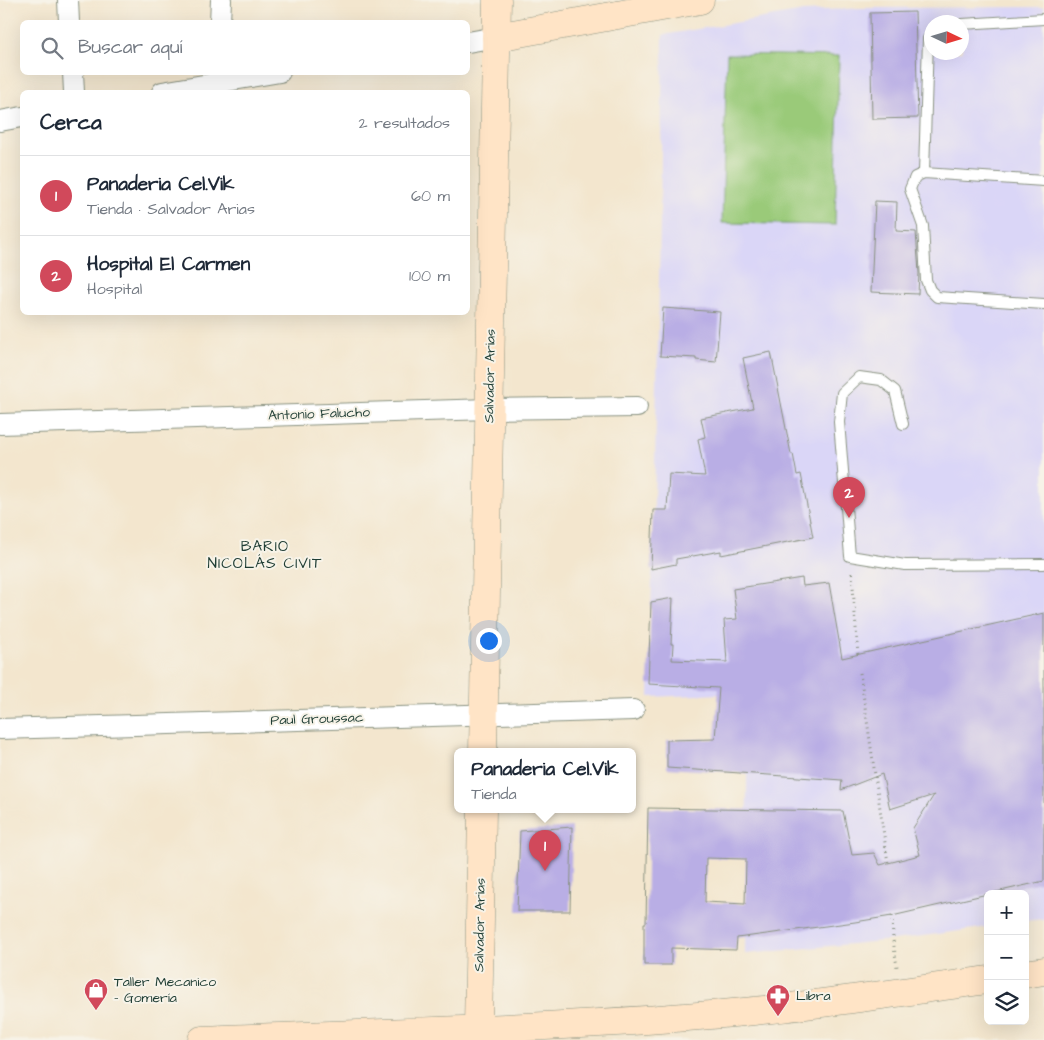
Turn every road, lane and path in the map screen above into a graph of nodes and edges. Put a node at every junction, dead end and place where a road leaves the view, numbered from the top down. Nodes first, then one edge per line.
1 (68, 0) edge
2 (221, 0) edge
3 (497, 0) edge
4 (700, 0) edge
5 (1044, 19) edge
6 (70, 20) edge
7 (220, 20) edge
8 (969, 24) edge
9 (496, 37) junction
10 (470, 42) edge
11 (927, 60) edge
12 (73, 75) edge
13 (249, 75) edge
14 (218, 78) edge
15 (74, 90) edge
16 (170, 90) edge
17 (20, 117) edge
18 (0, 121) edge
19 (924, 173) junction
20 (1044, 181) edge
21 (1044, 304) edge
22 (637, 407) dead end
23 (489, 410) junction
24 (0, 424) edge
25 (903, 424) dead end
26 (850, 556) junction
27 (1044, 564) edge
28 (858, 655) dead end
29 (860, 673) dead end
30 (634, 710) dead end
31 (484, 714) junction
32 (0, 729) edge
33 (483, 748) edge
34 (482, 813) edge
35 (888, 863) dead end
36 (892, 916) dead end
37 (1044, 972) edge
38 (1029, 974) edge
39 (984, 981) edge
40 (901, 992) junction
41 (475, 1036) edge
42 (202, 1040) edge

1 - 6 street
2 - 7 street
3 - 9 street, Salvador Arias
4 - 9 street
5 - 8 lane
9 - 10 street
9 - 23 street, Salvador Arias
11 - 19 lane
12 - 15 street
13 - 14 street
14 - 16 street
17 - 18 street
19 - 20 lane
19 - 21 lane
22 - 23 street, Antonio Falucho
23 - 24 street, Antonio Falucho
23 - 31 street, Salvador Arias
25 - 26 lane
26 - 27 lane
26 - 28 path
29 - 35 path
30 - 31 street, Paul Groussac
31 - 32 street, Paul Groussac
31 - 33 street, Salvador Arias
34 - 41 street, Salvador Arias
36 - 40 path
37 - 38 street
39 - 40 street
40 - 41 street
41 - 42 street

